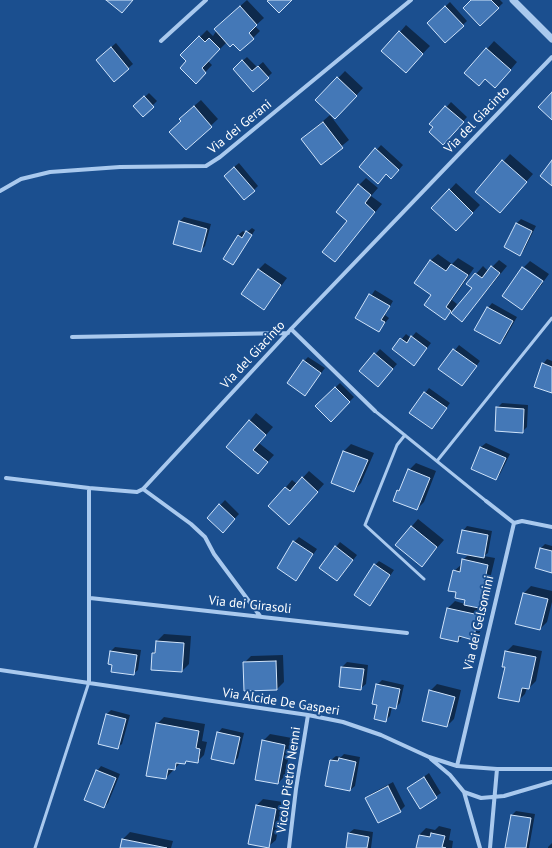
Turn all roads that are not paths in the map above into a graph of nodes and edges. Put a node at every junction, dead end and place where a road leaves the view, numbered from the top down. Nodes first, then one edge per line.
1 (206, 0) edge
2 (412, 0) edge
3 (513, 0) edge
4 (552, 39) edge
5 (161, 41) dead end
6 (552, 56) edge
7 (0, 191) edge
8 (552, 318) edge
9 (289, 331) junction
10 (72, 338) dead end
11 (375, 411) joint
12 (404, 435) junction
13 (437, 461) junction
14 (6, 478) dead end
15 (89, 488) junction
16 (143, 489) junction
17 (486, 501) joint
18 (514, 523) junction
19 (552, 527) edge
20 (424, 579) dead end
21 (90, 598) junction
22 (260, 616) junction
23 (407, 633) dead end
24 (0, 670) edge
25 (89, 682) junction
26 (308, 715) junction
27 (429, 757) junction
28 (457, 766) junction
29 (552, 768) edge
30 (497, 769) junction
31 (552, 782) edge
32 (464, 792) junction
33 (494, 797) junction
34 (35, 848) edge
35 (289, 848) edge
36 (480, 848) edge
37 (490, 848) edge

1 - 5 street
2 - 7 street, Via dei Gerani
3 - 4 street
6 - 9 street, Via del Giacinto
8 - 13 lane
9 - 10 street
9 - 11 street
9 - 16 street, Via del Giacinto
11 - 12 lane
12 - 13 lane
12 - 20 lane
13 - 17 lane
14 - 15 street
15 - 16 street
15 - 21 street
16 - 22 street
17 - 18 street
18 - 19 street
18 - 28 street, Via dei Gelsomini
21 - 22 street, Via dei Girasoli
21 - 25 street
22 - 23 street, Via dei Girasoli
24 - 25 street, Via Alcide De Gasperi
25 - 26 street, Via Alcide De Gasperi
25 - 34 lane
26 - 27 street, Via Alcide De Gasperi
26 - 35 street, Vicolo Pietro Nenni
27 - 28 street, Via Alcide De Gasperi
27 - 32 street
28 - 30 street, Via Alcide De Gasperi
29 - 30 street, Via Alcide De Gasperi
30 - 33 street
31 - 33 street
32 - 33 street
32 - 36 street
33 - 37 street

